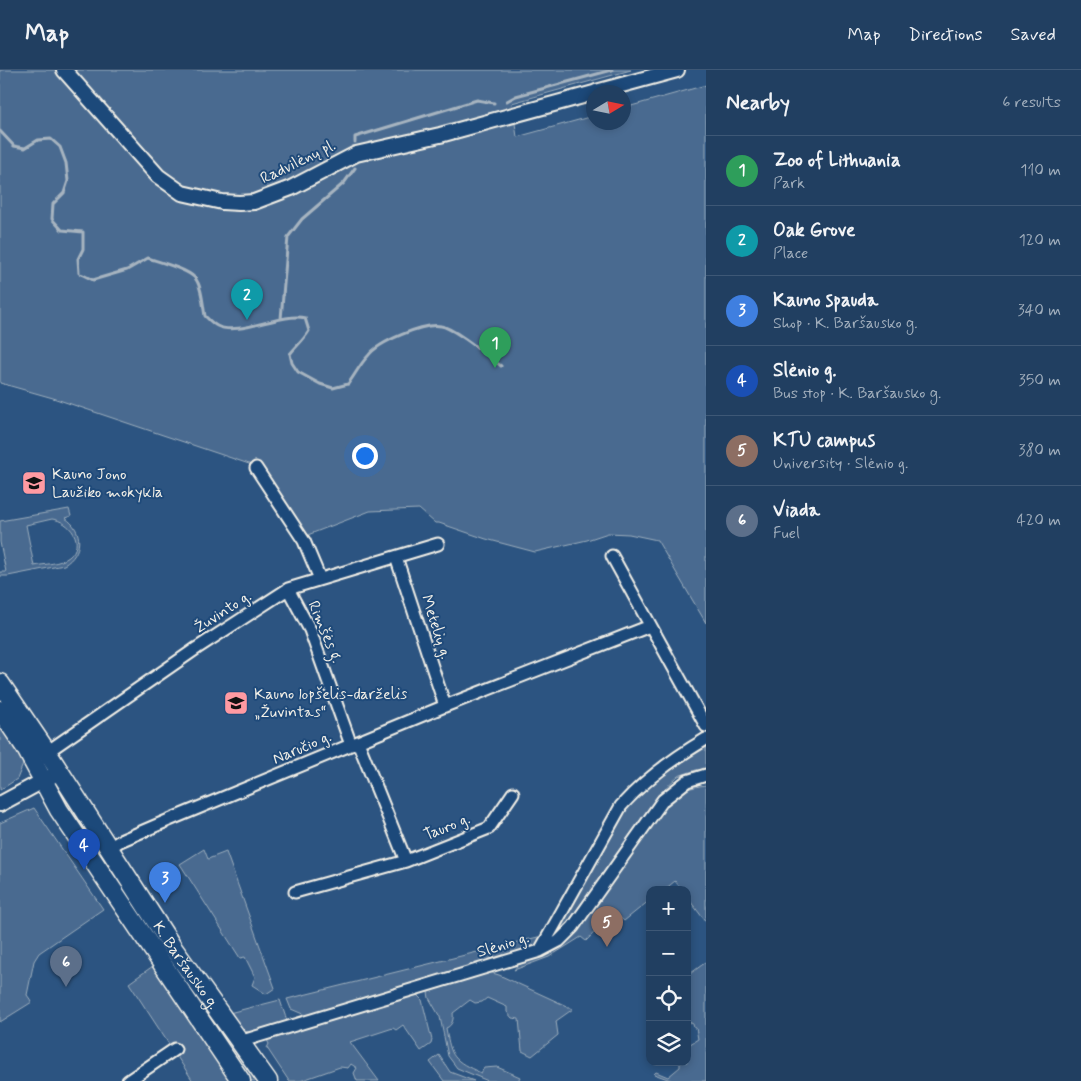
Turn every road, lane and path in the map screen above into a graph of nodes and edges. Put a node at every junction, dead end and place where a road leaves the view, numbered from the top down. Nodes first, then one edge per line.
1 (64, 70) edge
2 (677, 70) edge
3 (624, 85) edge
4 (586, 95) edge
5 (256, 468) dead end
6 (438, 544) dead end
7 (612, 556) dead end
8 (396, 557) junction
9 (320, 580) junction
10 (288, 588) junction
11 (650, 626) junction
12 (0, 683) edge
13 (445, 706) junction
14 (0, 710) edge
15 (706, 726) edge
16 (706, 739) edge
17 (354, 744) junction
18 (47, 752) junction
19 (59, 771) junction
20 (706, 775) edge
21 (44, 781) junction
22 (513, 793) dead end
23 (0, 804) edge
24 (108, 849) junction
25 (406, 861) junction
26 (296, 892) dead end
27 (540, 951) junction
28 (239, 1042) junction
29 (175, 1049) dead end
30 (128, 1081) edge
31 (241, 1081) edge
32 (268, 1081) edge

1 - 4 street, Radvilėnų pl.
2 - 3 street, Radvilėnų pl.
5 - 9 street, Rimšės g.
6 - 8 street, Žuvinto g.
7 - 11 street
8 - 9 street, Žuvinto g.
8 - 13 street, Metelių g.
9 - 10 street, Žuvinto g.
10 - 17 street, Rimšės g.
10 - 18 street, Žuvinto g.
11 - 13 street, Naručio g.
11 - 15 street
12 - 18 main road, K. Baršausko g.
13 - 17 street, Naručio g.
14 - 21 main road, K. Baršausko g.
16 - 27 street
17 - 24 street, Naručio g.
17 - 25 street
18 - 19 main road, K. Baršausko g.
19 - 21 street
19 - 24 main road, K. Baršausko g.
20 - 27 street, Slėnio g.
21 - 23 street
21 - 31 main road, K. Baršausko g.
22 - 25 street, Tauro g.
24 - 28 main road, K. Baršausko g.
25 - 26 street, Tauro g.
27 - 28 street, Slėnio g.
28 - 32 main road, K. Baršausko g.
29 - 30 street

